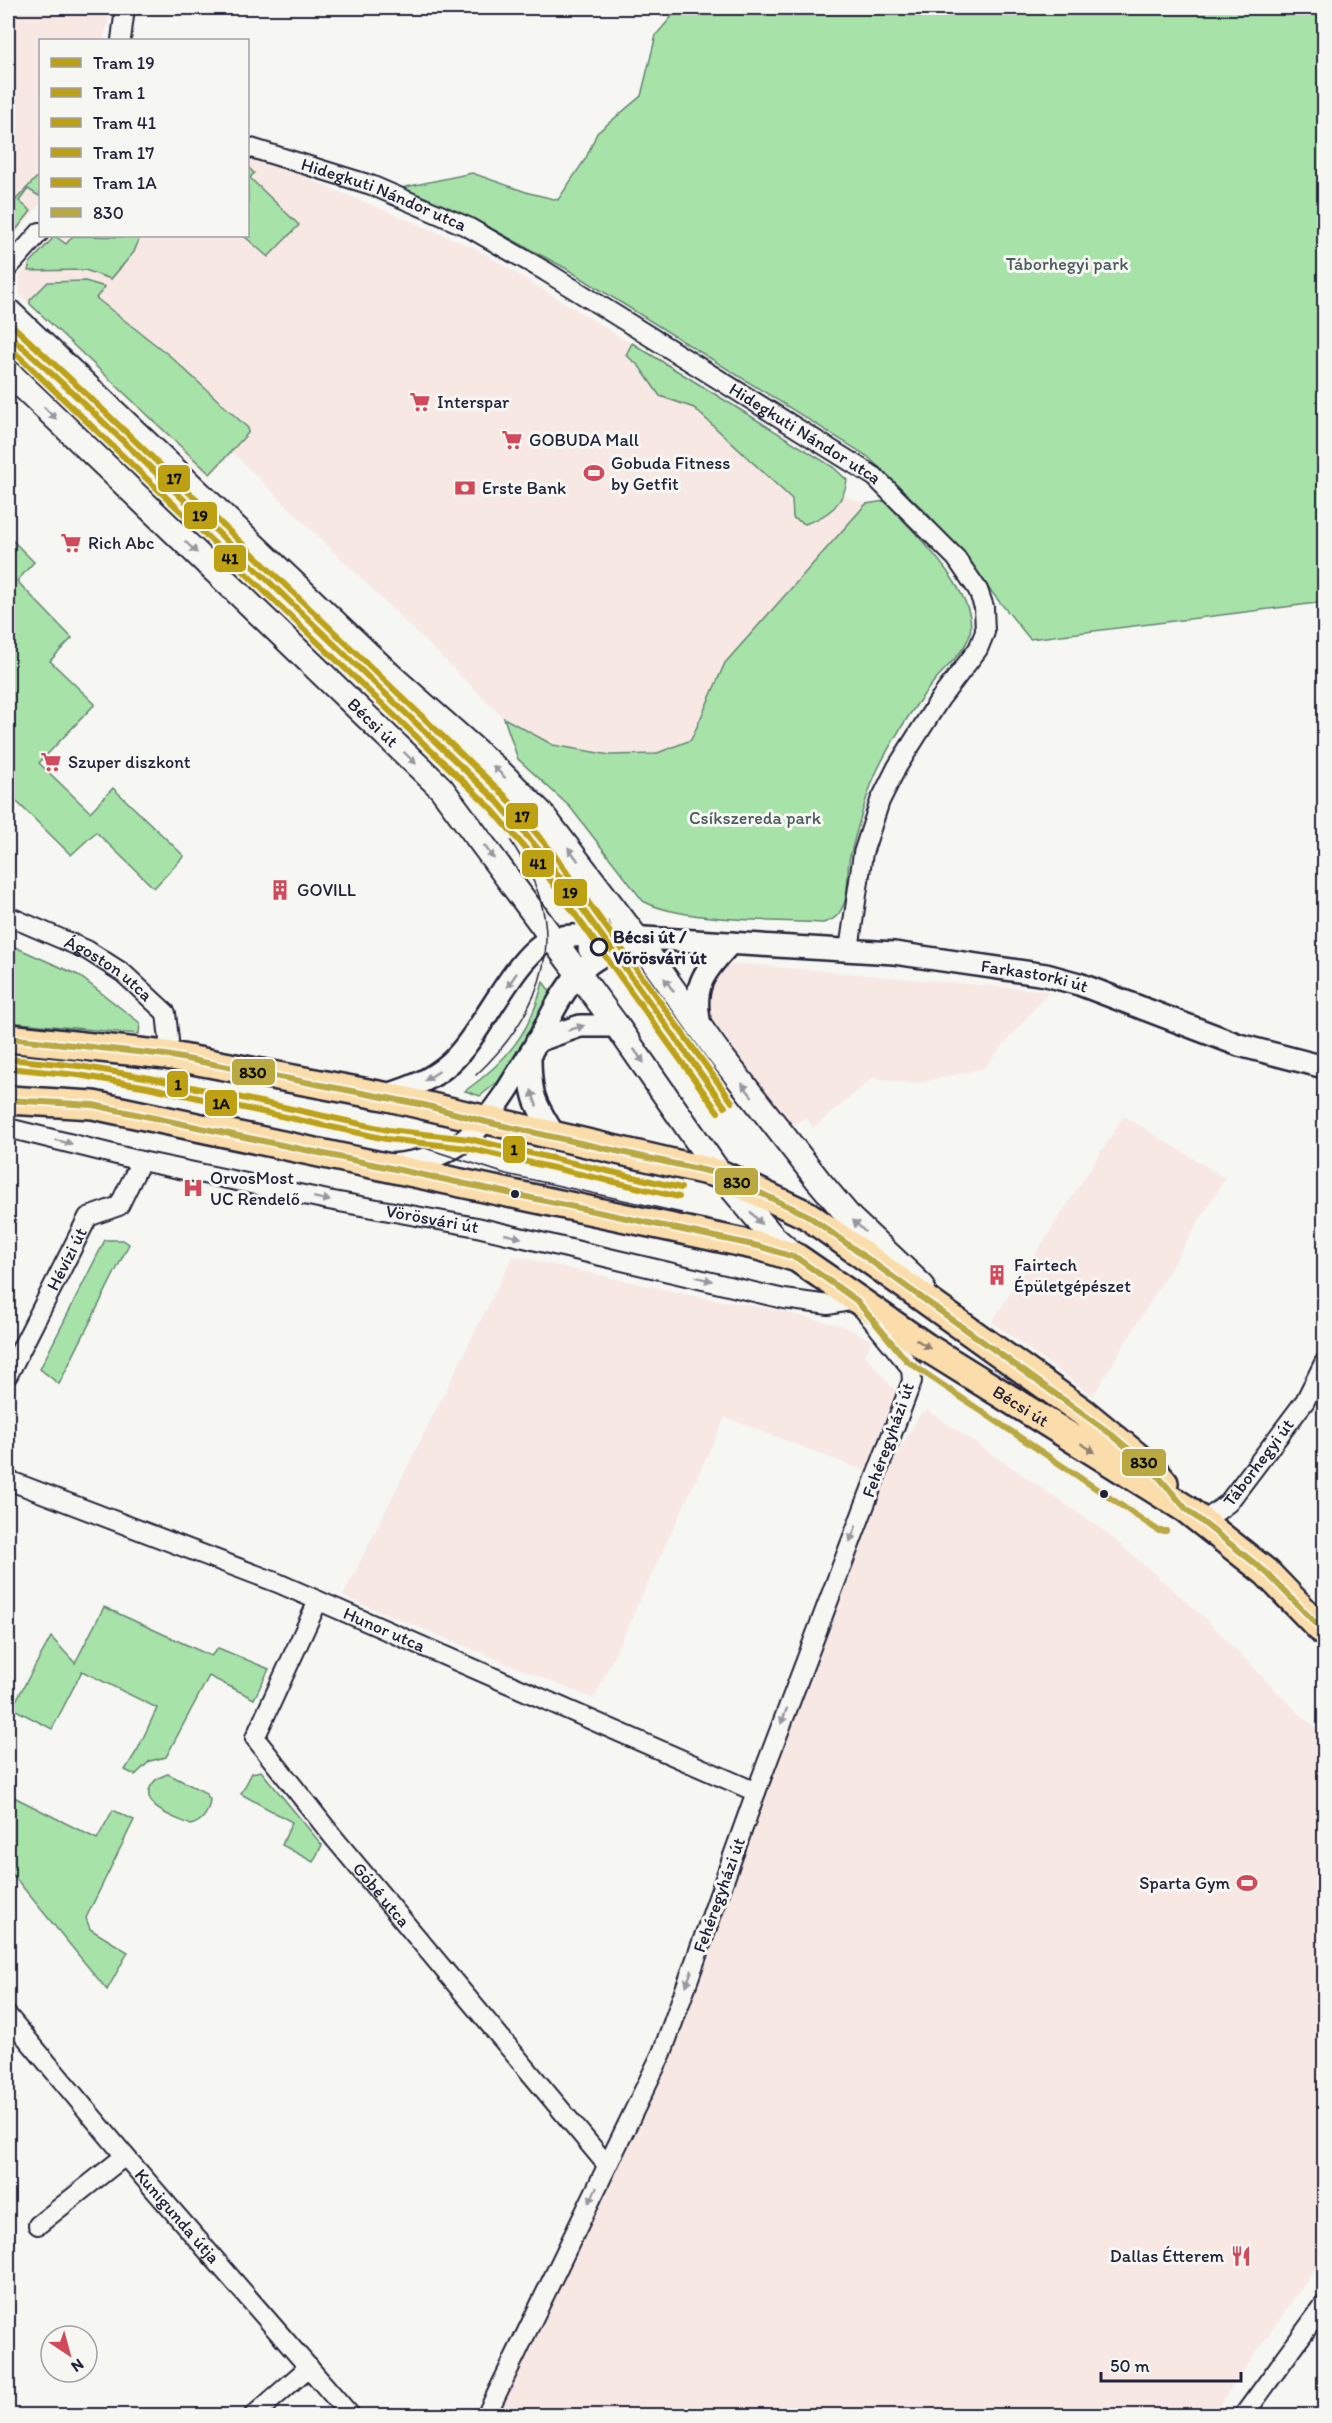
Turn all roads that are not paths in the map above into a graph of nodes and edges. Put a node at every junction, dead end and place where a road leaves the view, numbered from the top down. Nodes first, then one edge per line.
1 (125, 8) edge
2 (121, 39) edge
3 (249, 147) edge
4 (39, 233) edge
5 (8, 268) edge
6 (8, 311) edge
7 (8, 372) edge
8 (604, 895) junction
9 (8, 916) edge
10 (594, 935) junction
11 (553, 939) junction
12 (638, 940) junction
13 (730, 943) junction
14 (849, 950) junction
15 (578, 974) junction
16 (617, 1026) junction
17 (701, 1030) junction
18 (8, 1038) edge
19 (534, 1048) junction
20 (166, 1054) junction
21 (1324, 1067) edge
22 (384, 1096) junction
23 (8, 1100) edge
24 (486, 1122) junction
25 (8, 1128) edge
26 (555, 1136) junction
27 (141, 1161) junction
28 (385, 1166) junction
29 (720, 1174) junction
30 (797, 1258) junction
31 (856, 1300) junction
32 (962, 1325) junction
33 (908, 1361) joint
34 (1324, 1363) edge
35 (8, 1375) edge
36 (8, 1480) edge
37 (1194, 1515) junction
38 (318, 1601) junction
39 (1324, 1632) edge
40 (756, 1792) junction
41 (8, 2016) edge
42 (125, 2156) junction
43 (607, 2165) junction
44 (39, 2225) dead end
45 (1324, 2305) edge
46 (309, 2367) junction
47 (253, 2415) edge
48 (351, 2415) edge
49 (486, 2415) edge
50 (1243, 2415) edge

1 - 2 street
3 - 14 street, Hidegkuti Nándor utca
4 - 5 street
8 -> 6 main road, Bécsi út
7 -> 11 main road, Bécsi út
8 - 10 street
8 - 12 main road, Bécsi út
9 - 20 street, Ágoston utca
10 - 11 street, Farkastorki út
10 - 12 street, Farkastorki út
10 - 15 street
11 - 15 main road, Bécsi út
11 -> 22 street
12 - 13 street, Farkastorki út
12 - 15 street
17 -> 12 main road, Bécsi út
13 - 14 street, Farkastorki út
13 - 17 street
14 - 21 street, Farkastorki út
15 - 16 main road, Bécsi út
15 - 19 street
19 -> 16 street
16 -> 29 main road, Bécsi út
32 -> 17 main road, Bécsi út
18 - 20 main road
19 - 24 street
26 -> 19 street
20 - 22 main road
22 - 24 main road
23 - 28 main road
24 - 26 main road
24 - 28 street
25 -> 27 street, Vörösvári út
26 - 29 main road
27 -> 31 street, Vörösvári út
27 - 35 street, Hévízi út
28 - 30 main road
29 -> 30 main road, Bécsi út
29 - 32 main road
30 - 31 main road, Bécsi út
31 - 33 street, Bécsi út
31 -> 37 main road, Bécsi út
32 - 37 main road, Bécsi út
33 -> 40 street, Fehéregyházi út
34 - 37 street, Táborhegyi út
36 - 38 street, Hunor utca
37 - 39 main road, Bécsi út
38 - 40 street, Hunor utca
38 - 43 street, Góbé utca
40 -> 43 street, Fehéregyházi út
41 - 42 street, Kunigunda útja
42 - 44 street
42 - 46 street, Kunigunda útja
43 -> 49 street, Fehéregyházi út
45 - 50 street
46 - 47 street
46 - 48 street, Kunigunda útja

